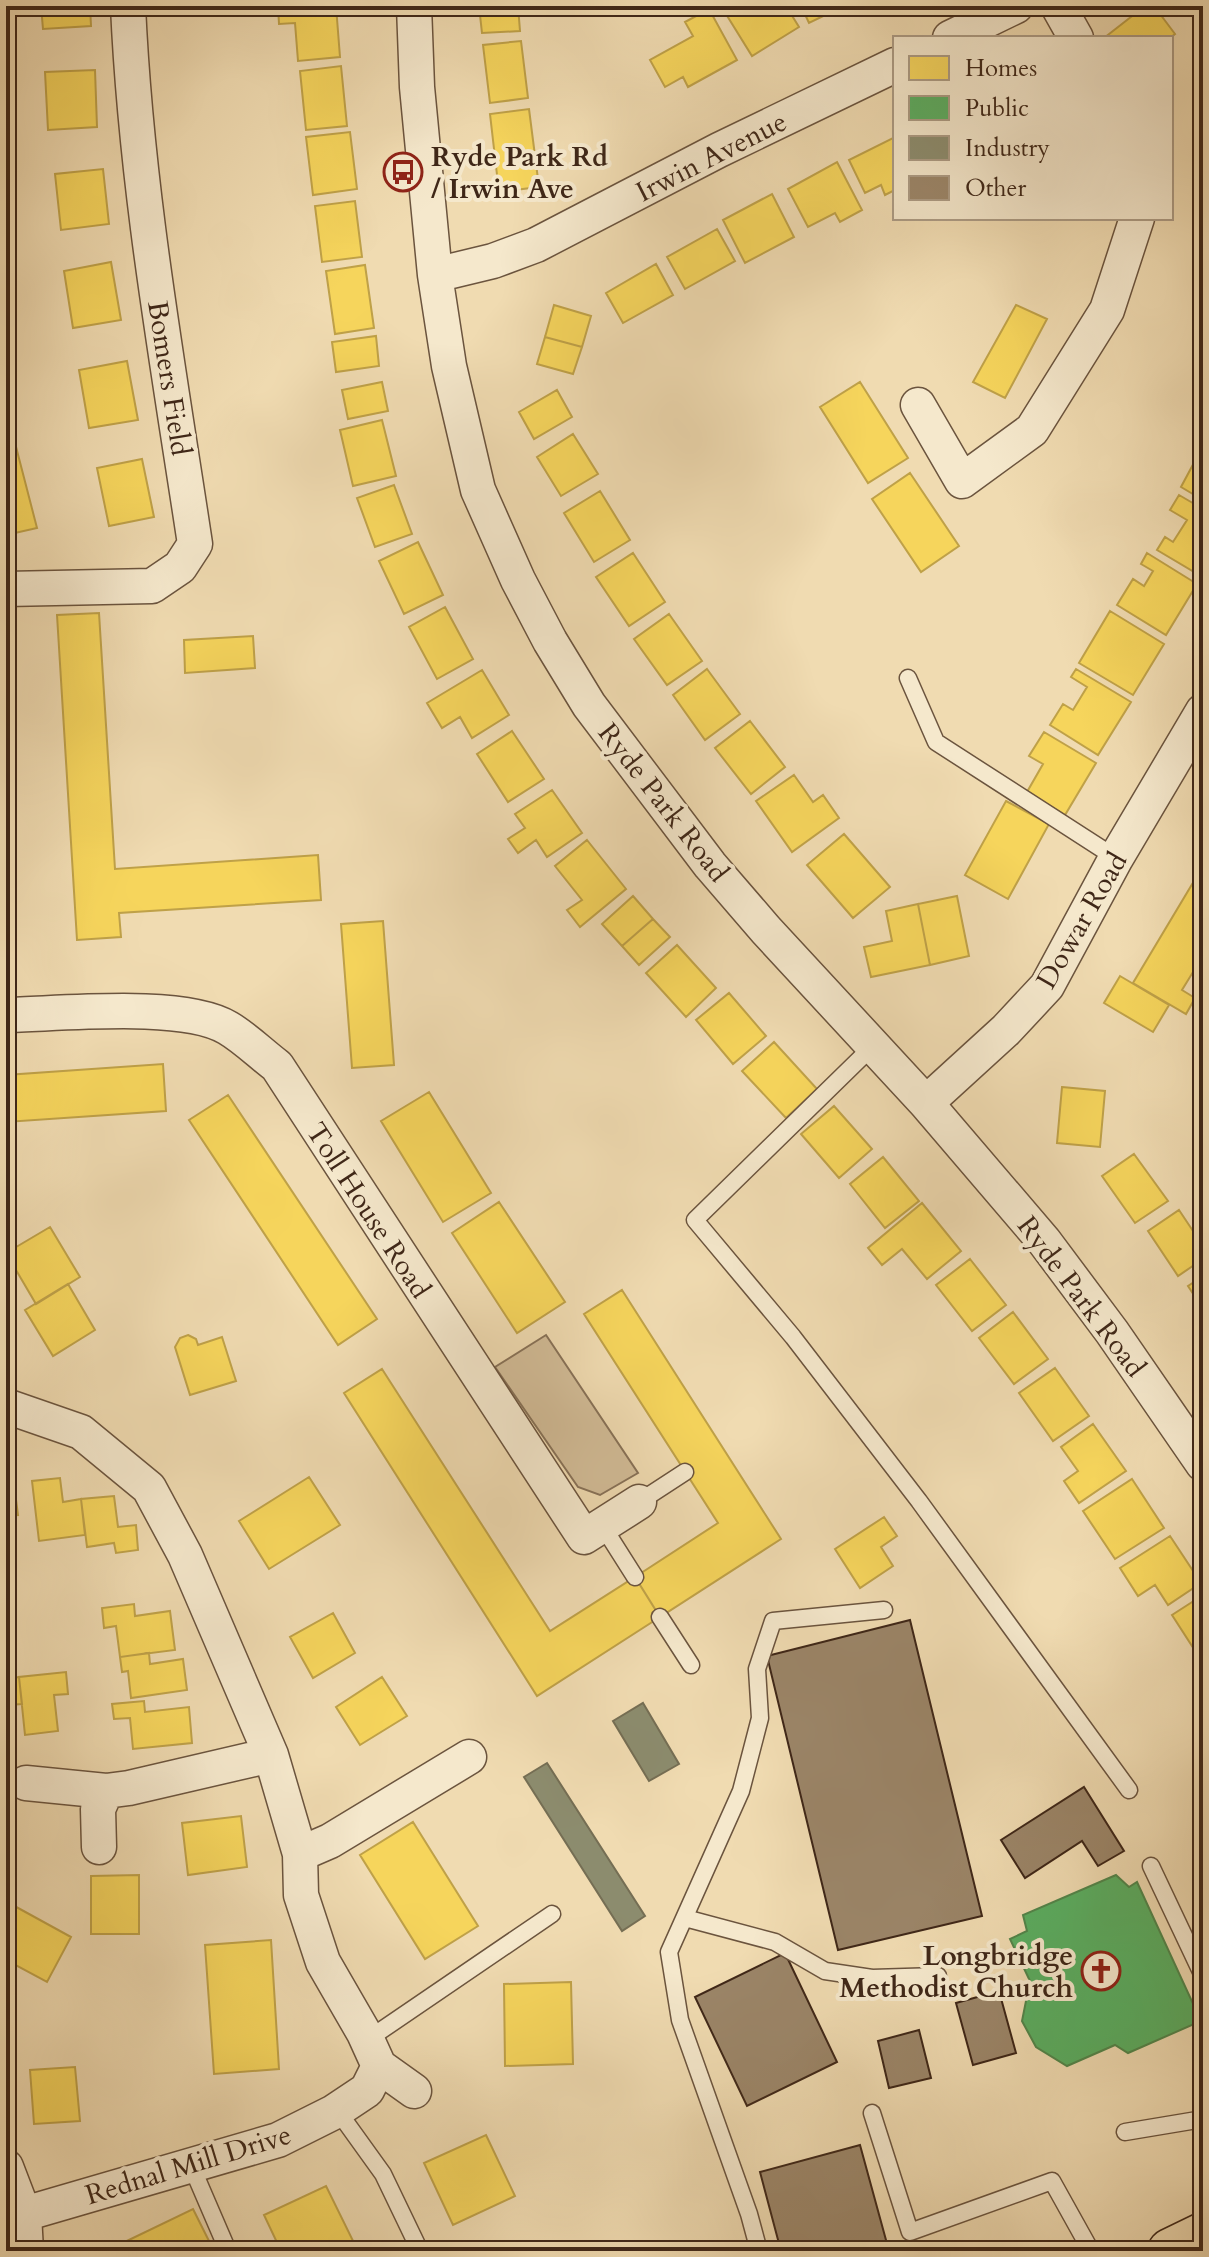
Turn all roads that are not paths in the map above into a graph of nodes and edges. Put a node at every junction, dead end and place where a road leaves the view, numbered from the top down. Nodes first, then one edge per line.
1 (128, 6) edge
2 (414, 6) edge
3 (1016, 6) edge
4 (1058, 6) edge
5 (954, 36) edge
6 (1075, 36) edge
7 (893, 66) edge
8 (1136, 220) edge
9 (435, 275) junction
10 (918, 405) dead end
11 (6, 589) edge
12 (908, 678) dead end
13 (1203, 711) edge
14 (1116, 858) junction
15 (6, 1015) edge
16 (874, 1045) junction
17 (926, 1103) junction
18 (6, 1406) edge
19 (1203, 1464) edge
20 (685, 1472) dead end
21 (639, 1502) joint
22 (602, 1525) junction
23 (635, 1577) dead end
24 (884, 1610) dead end
25 (660, 1617) dead end
26 (691, 1665) dead end
27 (271, 1755) junction
28 (469, 1757) dead end
29 (26, 1783) dead end
30 (1129, 1790) dead end
31 (106, 1791) junction
32 (99, 1847) dead end
33 (300, 1854) junction
34 (1151, 1866) dead end
35 (552, 1914) dead end
36 (685, 1918) junction
37 (938, 1976) dead end
38 (1203, 1976) edge
39 (373, 2053) junction
40 (414, 2091) dead end
41 (337, 2110) junction
42 (872, 2113) dead end
43 (1203, 2119) edge
44 (1125, 2132) dead end
45 (191, 2165) junction
46 (6, 2167) edge
47 (24, 2214) junction
48 (1203, 2235) edge
49 (26, 2251) edge
50 (228, 2251) edge
51 (420, 2251) edge
52 (759, 2251) edge
53 (1091, 2251) edge
54 (1170, 2251) edge

1 - 11 street, Bomers Field
2 - 9 street, Ryde Park Road
3 - 5 street
4 - 6 street
7 - 9 street, Irwin Avenue
8 - 10 street
9 - 16 street, Ryde Park Road
12 - 14 lane
13 - 14 street, Dowar Road
14 - 17 street, Dowar Road
15 - 22 street, Toll House Road
16 - 17 street, Ryde Park Road
16 - 30 lane
17 - 19 street, Ryde Park Road
18 - 27 street
20 - 21 lane
21 - 22 street
22 - 23 lane
24 - 36 lane
25 - 26 lane
27 - 31 street
27 - 33 street
28 - 33 street
29 - 31 street
31 - 32 street
33 - 39 street
34 - 38 lane
35 - 39 lane
36 - 37 lane
36 - 52 lane
39 - 40 street
39 - 41 street, Rednal Mill Drive
41 - 45 street, Rednal Mill Drive
41 - 51 lane
42 - 53 lane
43 - 44 lane
45 - 47 street, Rednal Mill Drive
45 - 50 lane
46 - 47 street
47 - 49 street
48 - 54 highway

